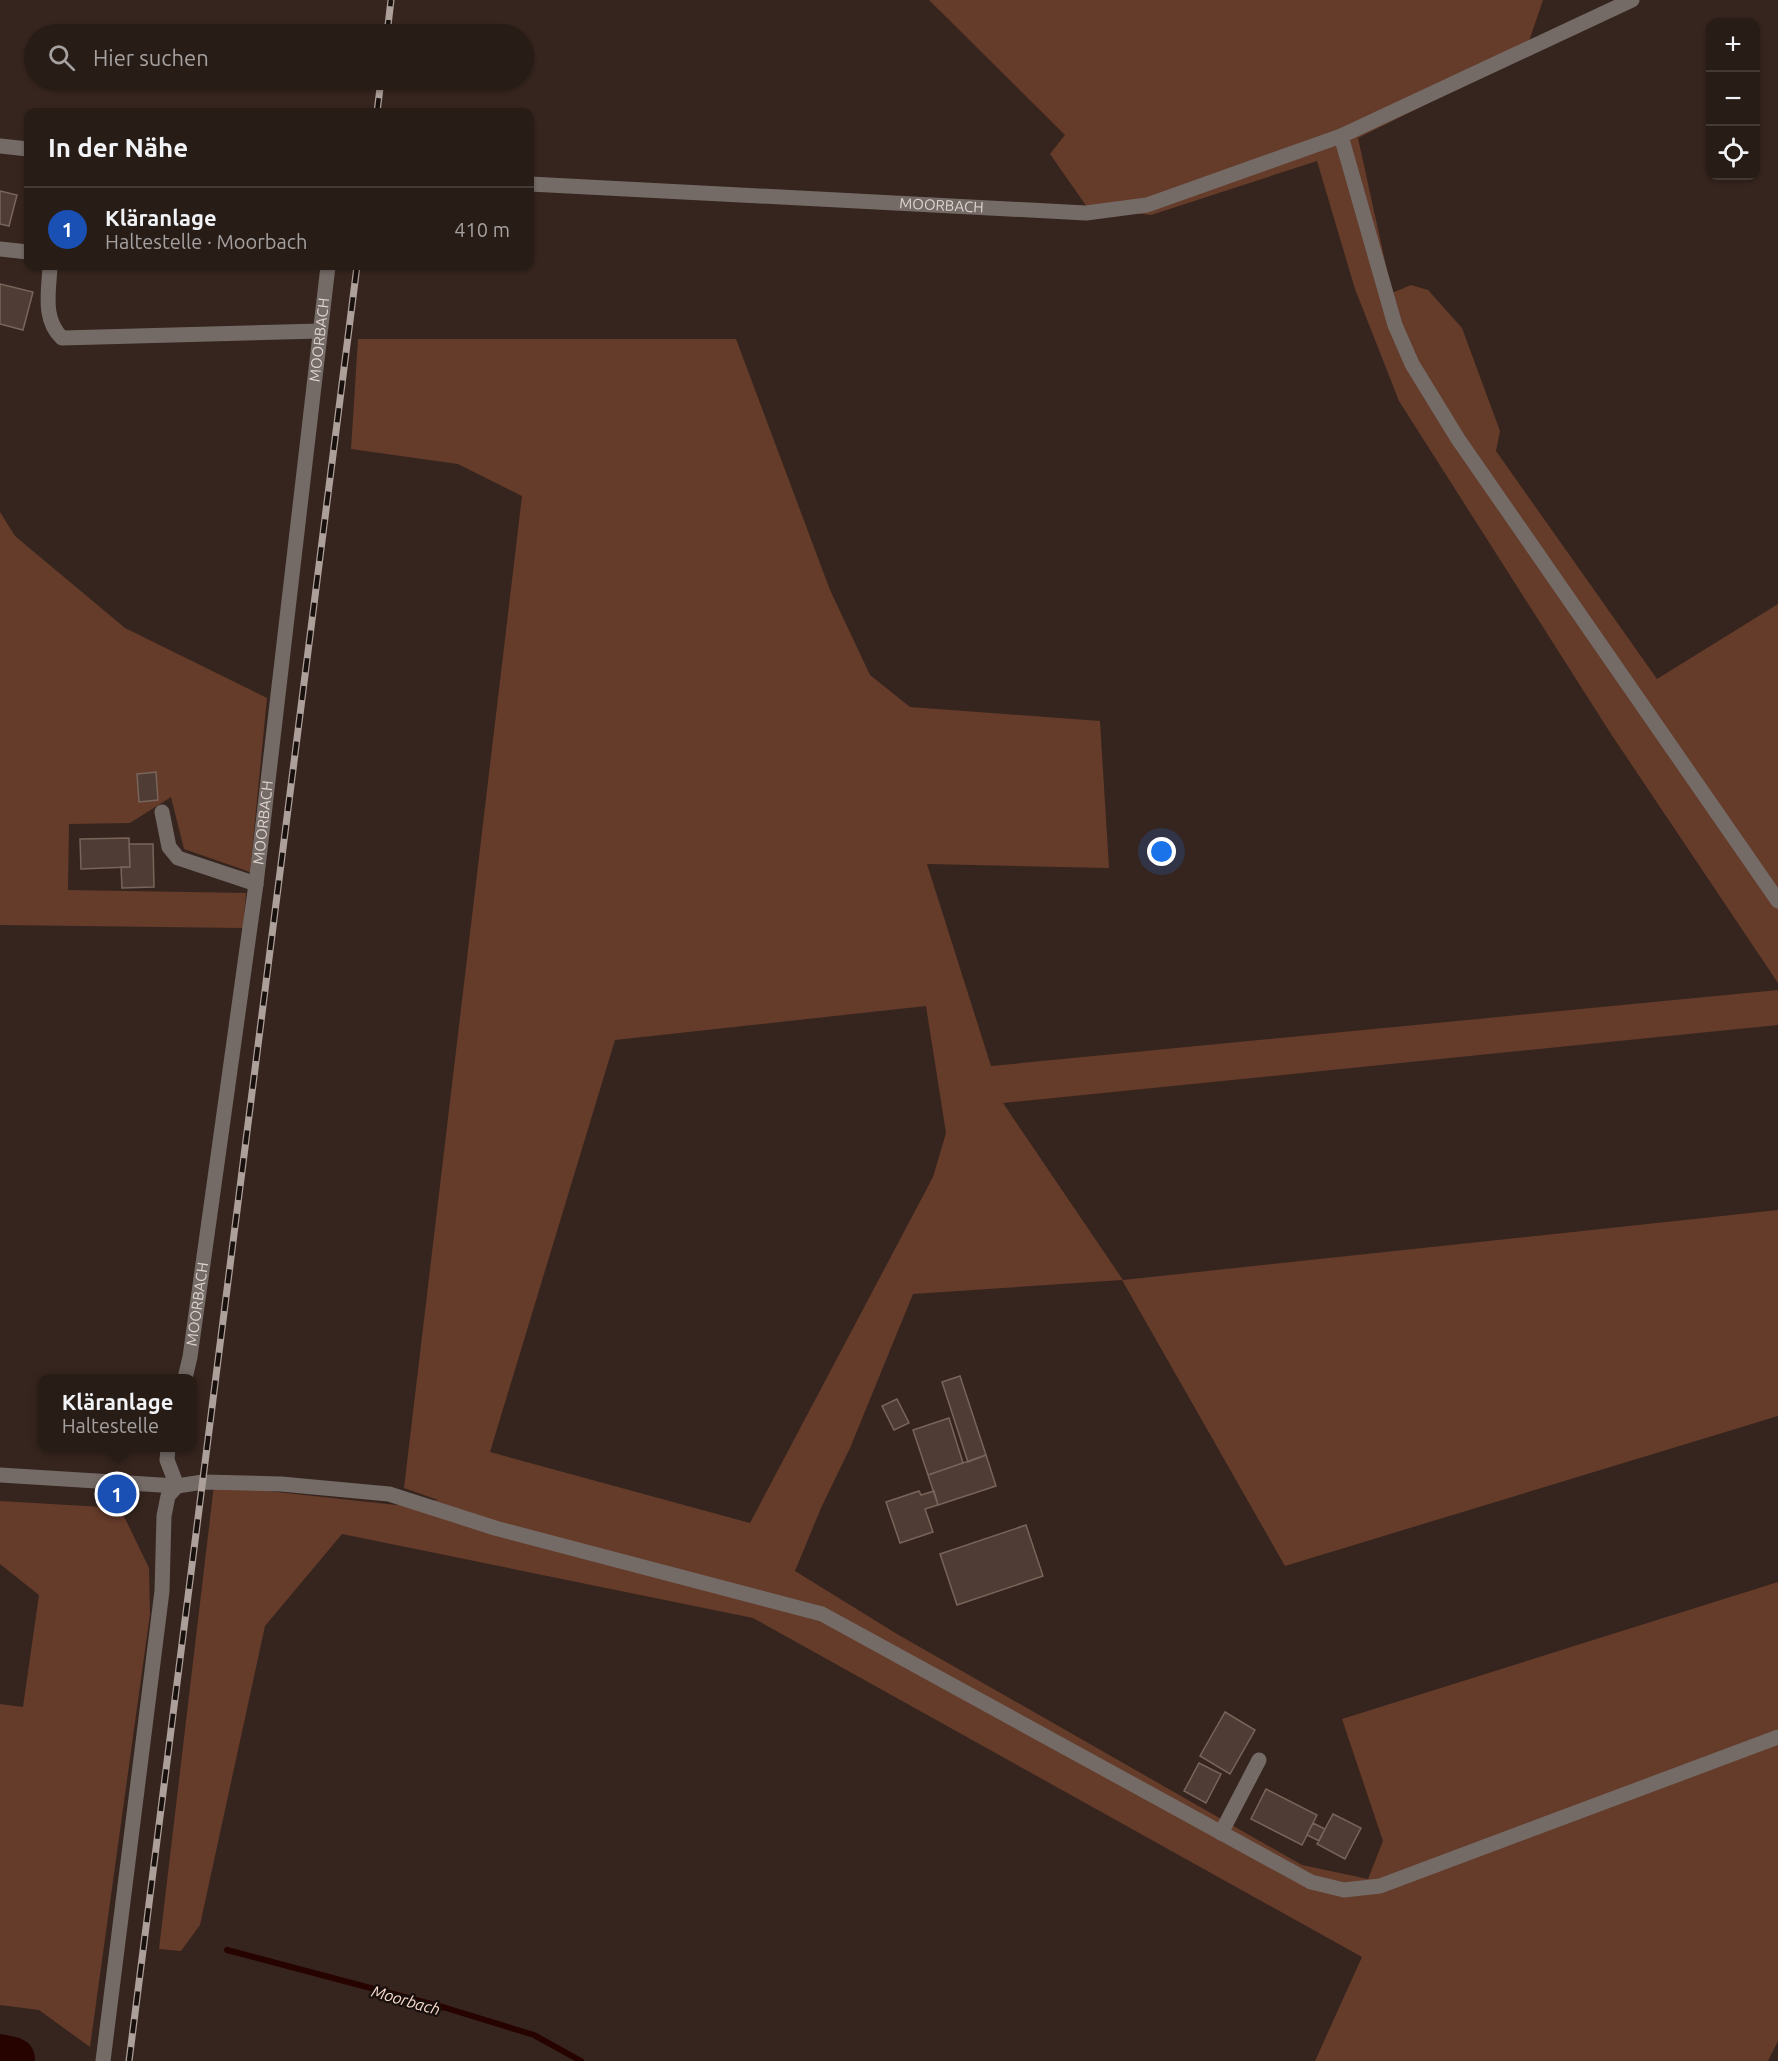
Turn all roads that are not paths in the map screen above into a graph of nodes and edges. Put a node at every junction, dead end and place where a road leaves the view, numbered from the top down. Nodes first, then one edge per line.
1 (1632, 0) edge
2 (1341, 136) junction
3 (0, 146) edge
4 (24, 148) edge
5 (534, 184) edge
6 (0, 249) edge
7 (24, 252) edge
8 (50, 270) edge
9 (328, 270) edge
10 (320, 331) junction
11 (162, 812) dead end
12 (256, 884) junction
13 (1778, 901) edge
14 (185, 1374) edge
15 (168, 1452) edge
16 (0, 1475) edge
17 (177, 1486) junction
18 (1778, 1737) edge
19 (1258, 1760) dead end
20 (1221, 1833) junction
21 (103, 2061) edge

1 - 2 street, MOORBACH
2 - 5 street, MOORBACH
2 - 13 street
3 - 4 street
6 - 7 street
8 - 10 street
9 - 10 street, MOORBACH
10 - 12 street, MOORBACH
11 - 12 street
12 - 14 street, MOORBACH
15 - 17 street
16 - 17 street
17 - 20 street
17 - 21 street
18 - 20 street
19 - 20 street

